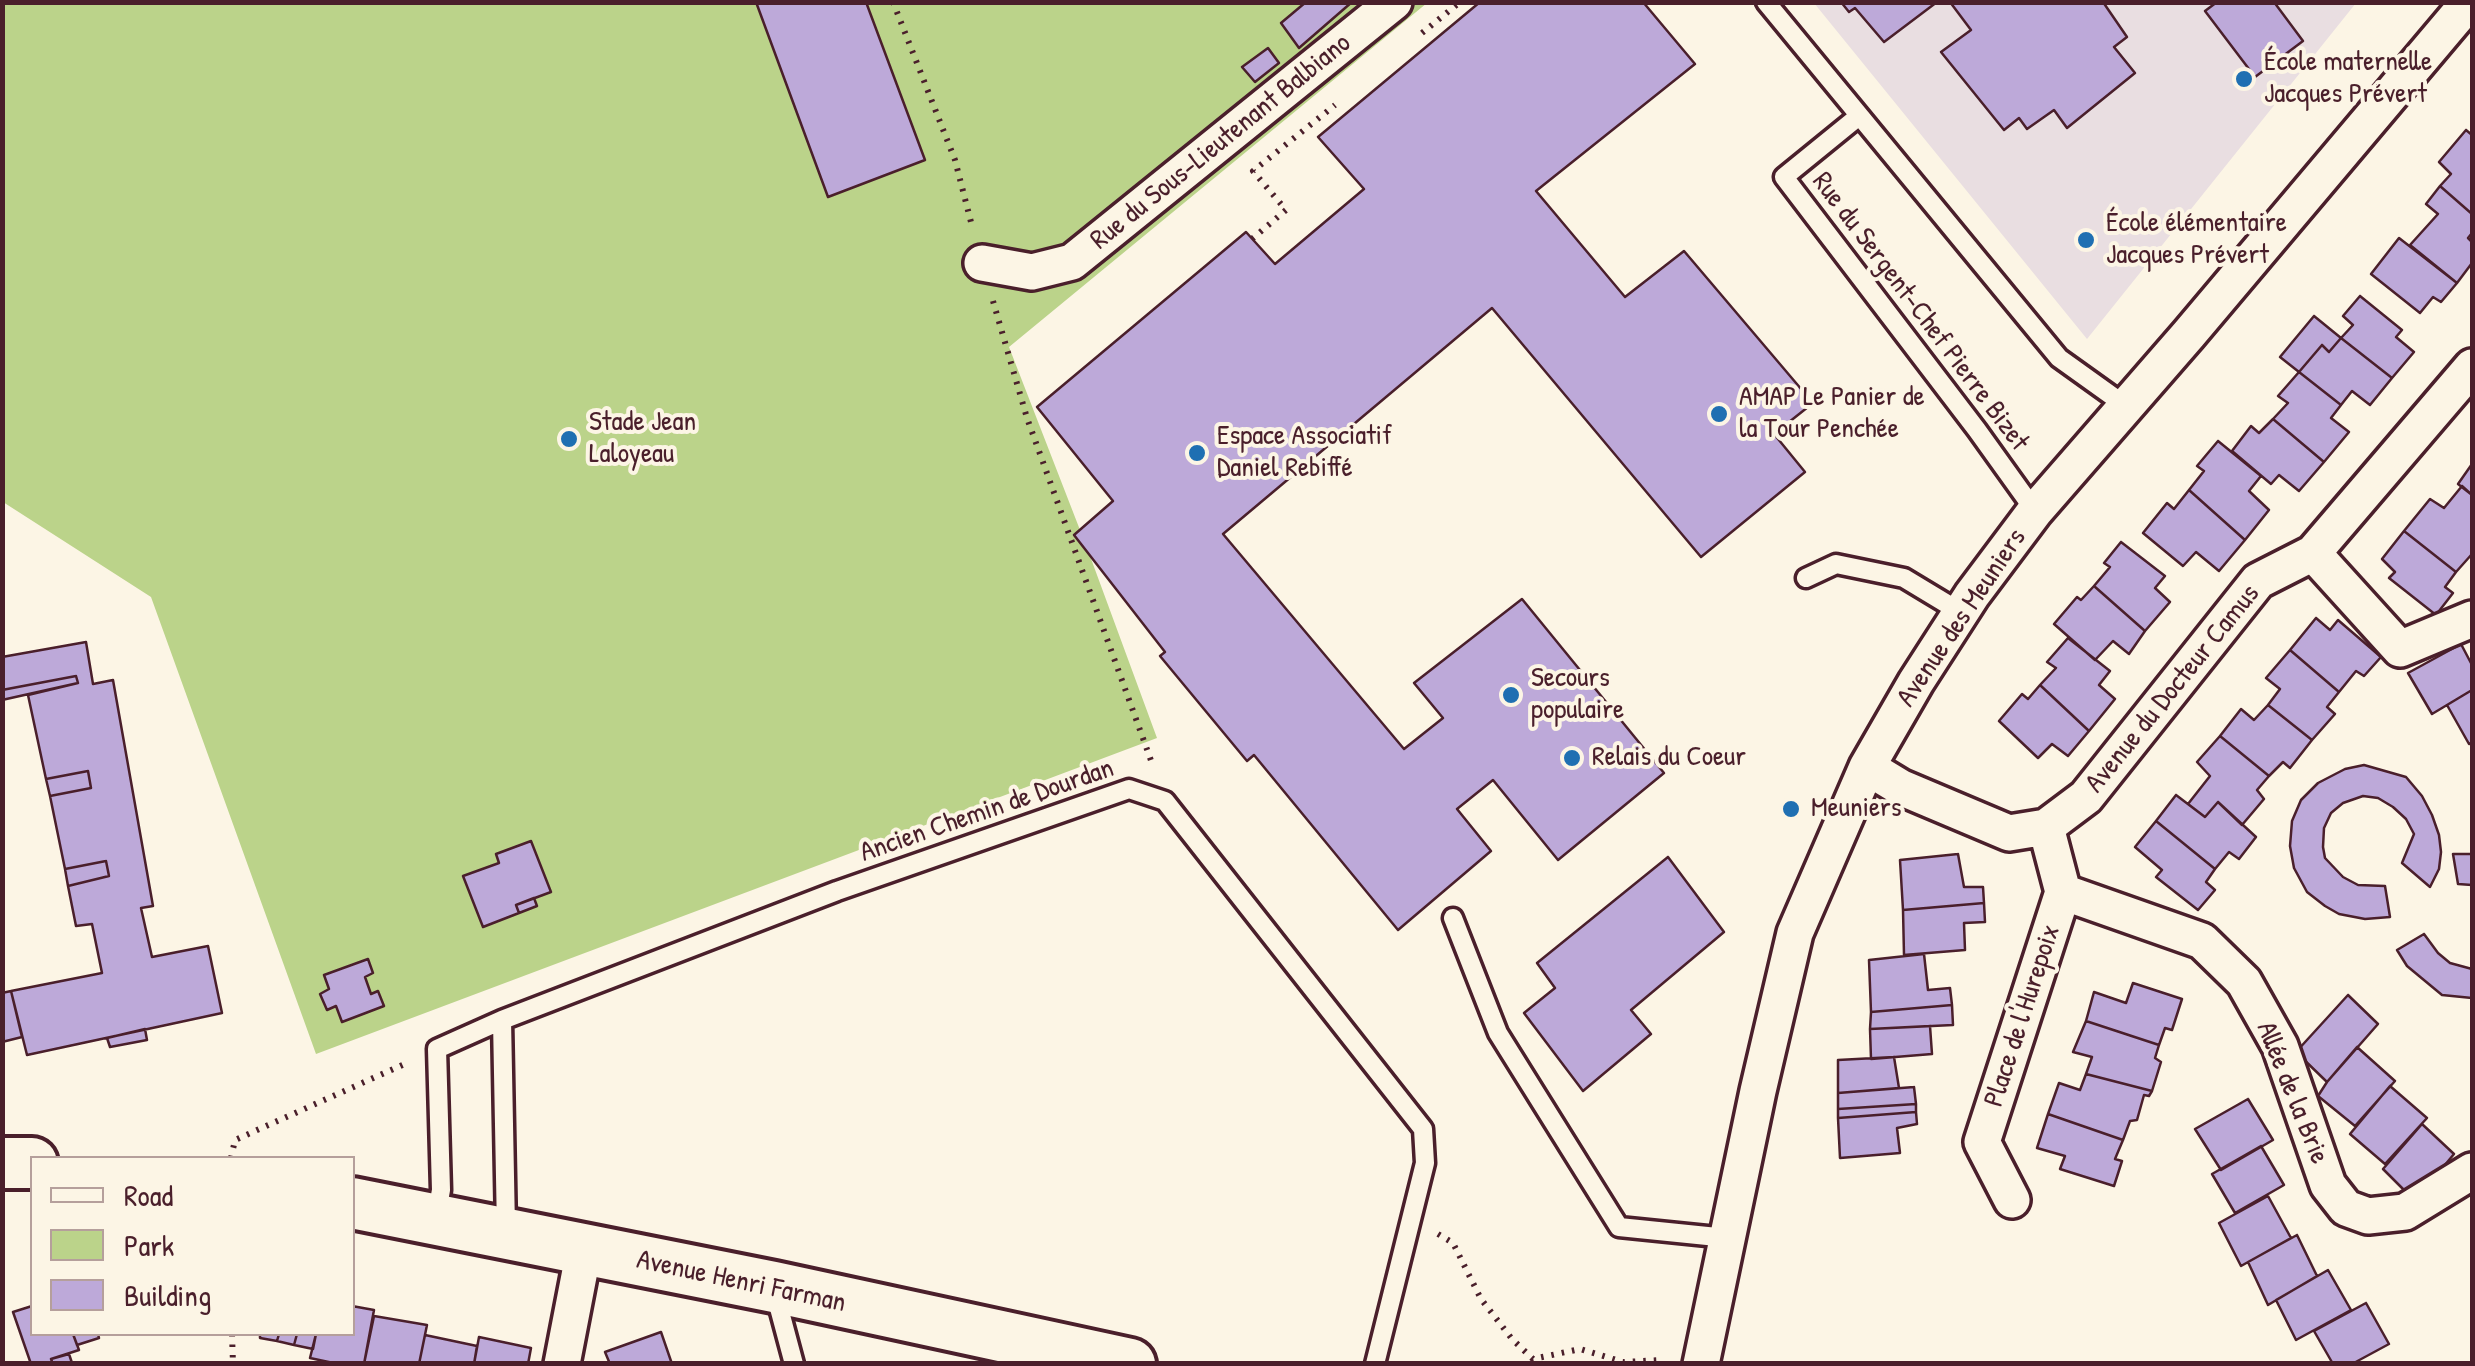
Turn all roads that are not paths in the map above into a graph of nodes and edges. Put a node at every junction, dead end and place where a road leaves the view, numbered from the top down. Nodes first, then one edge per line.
1 (1394, 2) edge
2 (1766, 2) edge
3 (2467, 4) edge
4 (1859, 116) junction
5 (982, 263) road end
6 (2472, 367) edge
7 (2126, 406) junction
8 (2035, 511) junction
9 (2313, 554) junction
10 (1806, 578) dead end
11 (1962, 613) junction
12 (2472, 619) edge
13 (1866, 768) junction
14 (2046, 827) junction
15 (2063, 892) junction
16 (1453, 918) dead end
17 (502, 1020) junction
18 (2, 1163) edge
19 (30, 1163) edge
20 (2472, 1172) edge
21 (2012, 1200) dead end
22 (355, 1204) edge
23 (436, 1220) junction
24 (506, 1236) junction
25 (1727, 1238) junction
26 (584, 1250) junction
27 (774, 1288) junction
28 (1701, 1361) edge
29 (562, 1364) edge
30 (794, 1364) edge
31 (1130, 1364) edge
32 (1375, 1364) edge

1 - 5 street, Rue du Sous-Lieutenant Balbiano
2 - 4 lane
3 - 7 street, Avenue des Meuniers
4 - 7 lane
4 - 8 lane, Rue du Sergent-Chef Pierre Bizet
6 - 9 street, Avenue du Docteur Camus
7 - 8 street, Avenue des Meuniers
8 - 11 street, Avenue des Meuniers
9 - 12 street
9 - 14 street, Avenue du Docteur Camus
10 - 11 lane
11 - 13 street, Avenue des Meuniers
13 - 14 street
13 - 25 street, Avenue des Meuniers
14 - 15 street, Place de l'Hurepoix
15 - 20 street, Allée de la Brie
15 - 21 street, Place de l'Hurepoix
16 - 25 lane
17 - 23 lane, Ancien Chemin de Dourdan
17 - 24 lane
17 - 32 lane, Ancien Chemin de Dourdan
18 - 19 street
22 - 23 street, Avenue Henri Farman
23 - 24 street, Avenue Henri Farman
24 - 26 street, Avenue Henri Farman
25 - 28 street, Avenue des Meuniers
26 - 27 street, Avenue Henri Farman
26 - 29 street
27 - 30 lane
27 - 31 street, Avenue Henri Farman

